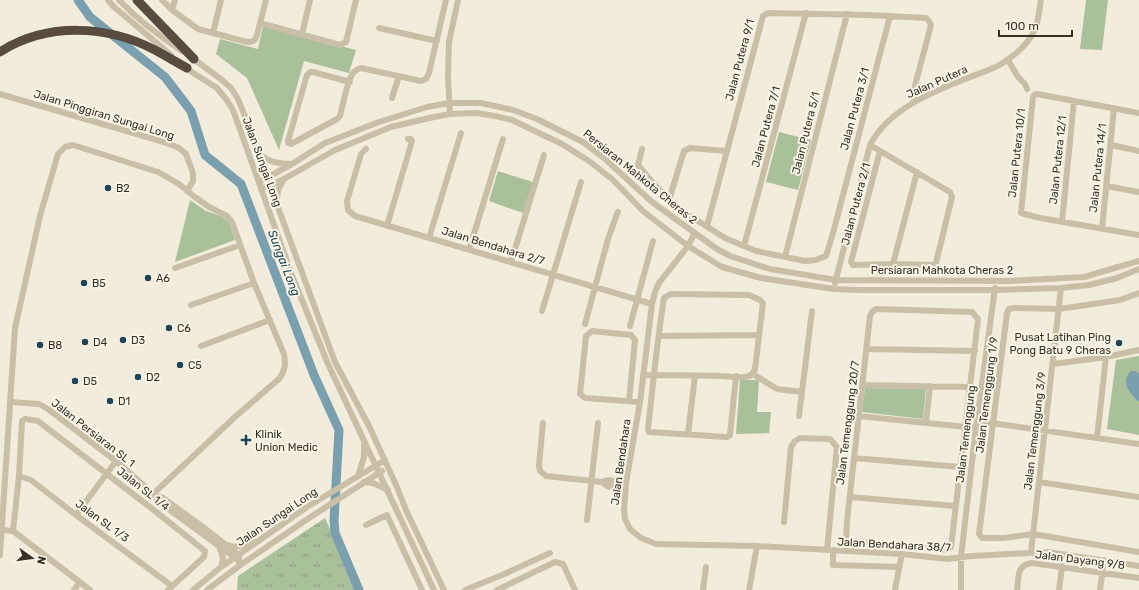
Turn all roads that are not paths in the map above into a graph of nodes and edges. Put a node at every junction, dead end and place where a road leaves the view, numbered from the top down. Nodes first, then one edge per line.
1 (108, 0) edge
2 (119, 0) edge
3 (137, 0) edge
4 (162, 0) edge
5 (175, 0) edge
6 (221, 0) edge
7 (266, 0) edge
8 (310, 0) edge
9 (356, 0) edge
10 (446, 0) edge
11 (451, 0) edge
12 (1041, 0) edge
13 (458, 1) edge
14 (172, 10) junction
15 (806, 13) junction
16 (847, 14) junction
17 (890, 16) junction
18 (260, 23) junction
19 (379, 28) dead end
20 (213, 33) junction
21 (302, 34) junction
22 (437, 41) junction
23 (0, 52) edge
24 (194, 59) junction
25 (1008, 60) junction
26 (187, 68) junction
27 (398, 76) junction
28 (350, 82) junction
29 (0, 94) edge
30 (1034, 95) junction
31 (392, 98) dead end
32 (914, 101) junction
33 (1074, 101) junction
34 (449, 103) junction
35 (1114, 108) junction
36 (1139, 112) edge
37 (450, 114) junction
38 (461, 133) dead end
39 (408, 139) dead end
40 (503, 139) dead end
41 (870, 145) junction
42 (1110, 145) junction
43 (366, 149) dead end
44 (642, 149) dead end
45 (1139, 150) edge
46 (727, 151) junction
47 (880, 151) junction
48 (260, 154) junction
49 (544, 155) dead end
50 (292, 164) junction
51 (917, 172) junction
52 (268, 177) junction
53 (284, 179) junction
54 (259, 182) junction
55 (581, 182) dead end
56 (270, 185) junction
57 (1106, 186) junction
58 (261, 189) junction
59 (187, 191) junction
60 (1139, 192) edge
61 (669, 200) junction
62 (276, 202) junction
63 (840, 207) junction
64 (853, 210) junction
65 (618, 212) dead end
66 (1062, 222) junction
67 (387, 226) junction
68 (707, 226) junction
69 (1102, 229) junction
70 (695, 233) junction
71 (1139, 235) edge
72 (429, 238) junction
73 (653, 241) dead end
74 (240, 245) junction
75 (688, 246) junction
76 (744, 246) junction
77 (469, 250) junction
78 (785, 257) junction
79 (1139, 261) edge
80 (511, 262) junction
81 (894, 264) junction
82 (175, 268) dead end
83 (1139, 269) edge
84 (553, 275) junction
85 (836, 280) junction
86 (996, 281) junction
87 (254, 282) junction
88 (595, 287) junction
89 (1061, 288) junction
90 (834, 289) junction
91 (995, 290) junction
92 (1139, 293) edge
93 (636, 300) junction
94 (190, 305) dead end
95 (652, 305) junction
96 (1059, 308) junction
97 (542, 311) dead end
98 (812, 311) dead end
99 (270, 320) junction
100 (585, 324) dead end
101 (630, 326) dead end
102 (759, 335) junction
103 (659, 336) junction
104 (201, 346) dead end
105 (867, 349) junction
106 (1139, 350) edge
107 (974, 351) junction
108 (1106, 356) junction
109 (335, 362) junction
110 (328, 364) junction
111 (1053, 364) junction
112 (753, 374) junction
113 (643, 375) junction
114 (654, 375) junction
115 (695, 376) junction
116 (736, 376) junction
117 (862, 385) junction
118 (930, 386) junction
119 (970, 387) junction
120 (802, 392) junction
121 (629, 401) junction
122 (10, 402) junction
123 (640, 402) junction
124 (799, 416) dead end
125 (858, 416) junction
126 (977, 421) junction
127 (543, 422) dead end
128 (598, 423) dead end
129 (926, 423) junction
130 (994, 423) junction
131 (965, 427) junction
132 (976, 428) junction
133 (1045, 431) junction
134 (688, 434) junction
135 (363, 438) junction
136 (1097, 438) junction
137 (1139, 444) edge
138 (854, 458) junction
139 (385, 460) junction
140 (116, 461) junction
141 (376, 464) junction
142 (388, 467) junction
143 (960, 467) junction
144 (379, 472) junction
145 (106, 474) junction
146 (19, 476) junction
147 (358, 476) junction
148 (591, 481) junction
149 (364, 482) junction
150 (1039, 482) junction
151 (626, 487) junction
152 (388, 490) junction
153 (155, 495) junction
154 (850, 497) junction
155 (1139, 497) edge
156 (955, 506) junction
157 (76, 515) junction
158 (587, 520) dead end
159 (784, 522) dead end
160 (366, 524) dead end
161 (2, 530) junction
162 (13, 531) junction
163 (1033, 534) junction
164 (259, 541) junction
165 (0, 546) edge
166 (223, 546) junction
167 (755, 546) junction
168 (830, 551) junction
169 (1031, 552) junction
170 (1139, 552) edge
171 (550, 553) dead end
172 (902, 554) junction
173 (0, 555) edge
174 (961, 557) junction
175 (1104, 560) junction
176 (239, 561) junction
177 (1062, 566) junction
178 (1139, 566) edge
179 (221, 567) junction
180 (706, 567) dead end
181 (899, 567) junction
182 (1103, 572) junction
183 (1139, 578) edge
184 (80, 582) junction
185 (170, 588) edge
186 (895, 589) edge
187 (74, 590) edge
188 (90, 590) edge
189 (193, 590) edge
190 (208, 590) edge
191 (422, 590) edge
192 (434, 590) edge
193 (444, 590) edge
194 (465, 590) edge
195 (498, 590) edge
196 (575, 590) edge
197 (703, 590) edge
198 (749, 590) edge
199 (961, 590) edge
200 (1017, 590) edge
201 (1059, 590) edge
202 (1100, 590) edge

1 - 26 street, Jalan Sungai Long
2 - 24 street, Jalan Sungai Long
3 - 24 highway
4 - 14 street
5 - 14 street
6 - 20 street
7 - 18 street
8 - 21 street
9 - 21 street
10 - 22 street
11 - 13 street
12 - 25 street, Jalan Putera
13 - 34 street
14 - 20 street
15 - 16 street, Jalan Putera 9/1
15 - 46 street, Jalan Putera 9/1
15 - 76 street, Jalan Putera 7/1
16 - 17 street, Jalan Putera 9/1
16 - 78 street, Jalan Putera 5/1
17 - 32 street, Jalan Putera 9/1
17 - 63 street, Jalan Putera 3/1
18 - 20 street
18 - 21 street
19 - 22 street
22 - 27 street
23 - 26 highway
24 - 48 street, Jalan Sungai Long
25 - 30 street
25 - 32 street, Jalan Putera
26 - 54 street, Jalan Sungai Long
27 - 28 street
27 - 31 street
28 - 28 street
29 - 59 street, Jalan Pinggiran Sungai Long
30 - 33 street
30 - 66 street, Jalan Putera 10/1
32 - 41 street, Jalan Putera
33 - 35 street
33 - 66 street, Jalan Putera 12/1
34 - 37 street
34 - 50 street, Persiaran Mahkota Cheras 2
34 - 70 street, Persiaran Mahkota Cheras 2
35 - 36 street
35 - 42 street, Jalan Putera 14/1
37 - 53 street, Persiaran Mahkota Cheras 2
37 - 75 street, Persiaran Mahkota Cheras 2
38 - 72 street
39 - 67 street
40 - 77 street
41 - 47 street
41 - 64 street, Jalan Putera
42 - 45 street
42 - 57 street, Jalan Putera 14/1
43 - 67 street, Jalan Bendahara 2/7
44 - 61 street, Jalan Putera 3/1
46 - 61 street
46 - 68 street, Jalan Putera 9/1
47 - 51 street
47 - 81 street, Jalan Putera 2/1
48 - 50 street
48 - 52 street, Jalan Sungai Long
49 - 80 street
50 - 52 street, Persiaran Mahkota Cheras 2
51 - 81 street
51 - 81 street
52 - 54 street, Persiaran Mahkota Cheras 2
52 - 56 street, Jalan Sungai Long
53 - 56 street, Persiaran Mahkota Cheras 2
53 - 62 street
54 - 58 street, Jalan Sungai Long
55 - 84 street
56 - 58 street, Persiaran Mahkota Cheras 2
56 - 62 street, Jalan Sungai Long
57 - 60 street
57 - 69 street, Jalan Putera 14/1
58 - 110 street, Jalan Sungai Long
59 - 74 street
59 - 122 street
61 - 68 street, Jalan Putera 3/1
62 - 109 street, Jalan Sungai Long
63 - 64 street
63 - 78 street, Jalan Putera 3/1
64 - 85 street, Jalan Putera
65 - 88 street
66 - 69 street
67 - 72 street, Jalan Bendahara 2/7
68 - 76 street, Jalan Putera 3/1
69 - 71 street
70 - 75 street, Jalan Bendahara
70 - 85 street, Persiaran Mahkota Cheras 2
72 - 77 street, Jalan Bendahara 2/7
73 - 93 street
74 - 82 street
74 - 87 street
75 - 90 street, Persiaran Mahkota Cheras 2
75 - 95 street, Jalan Bendahara
76 - 78 street, Jalan Putera 3/1
77 - 80 street, Jalan Bendahara 2/7
79 - 86 street, Persiaran Mahkota Cheras 2
80 - 84 street, Jalan Bendahara 2/7
83 - 89 street, Persiaran Mahkota Cheras 2
84 - 88 street, Jalan Bendahara 2/7
84 - 97 street
85 - 86 street, Persiaran Mahkota Cheras 2
85 - 90 street, Jalan Putera
86 - 91 street, Jalan Temenggung
87 - 94 street
87 - 99 street
88 - 93 street, Jalan Bendahara 2/7
88 - 100 street
89 - 91 street, Persiaran Mahkota Cheras 2
89 - 96 street, Jalan Temenggung 3/9
90 - 91 street, Persiaran Mahkota Cheras 2
91 - 126 street, Jalan Temenggung
92 - 96 street
93 - 95 street, Jalan Bendahara 2/7
93 - 101 street
95 - 113 street, Jalan Bendahara
96 - 111 street, Jalan Temenggung 3/9
96 - 130 street, Jalan Temenggung 1/9
98 - 120 street
99 - 104 street
99 - 153 street
102 - 103 street
102 - 103 street
102 - 112 street
103 - 114 street
105 - 107 street
105 - 107 street, Jalan Temenggung 20/7
105 - 117 street, Jalan Temenggung 20/7
106 - 108 street
107 - 119 street
108 - 111 street
108 - 136 street
109 - 110 street
109 - 139 street, Jalan Sungai Long
110 - 135 street, Jalan Sungai Long
111 - 133 street, Jalan Temenggung 3/9
112 - 116 street
112 - 120 street
113 - 114 street
113 - 123 street, Jalan Bendahara
114 - 115 street
114 - 134 street
115 - 116 street
115 - 134 street
116 - 134 street
117 - 118 street
117 - 125 street, Jalan Temenggung 20/7
118 - 119 street
118 - 129 street
119 - 131 street
120 - 124 street
121 - 121 street
121 - 123 street
122 - 140 street, Jalan Persiaran SL 1
122 - 161 street
123 - 151 street, Jalan Bendahara
125 - 129 street
125 - 138 street, Jalan Temenggung 20/7
126 - 130 street
126 - 132 street, Jalan Temenggung
127 - 148 street
128 - 148 street
129 - 131 street
130 - 133 street
130 - 163 street, Jalan Temenggung 1/9
131 - 132 street
131 - 143 street
132 - 174 street, Jalan Temenggung
133 - 136 street
133 - 150 street, Jalan Temenggung 3/9
135 - 141 street, Jalan Sungai Long
135 - 147 street
136 - 137 street
138 - 143 street
138 - 154 street, Jalan Temenggung 20/7
139 - 141 street, Jalan Sungai Long
139 - 142 street, Jalan Sungai Long
140 - 145 street
140 - 153 street, Jalan Persiaran SL 1
141 - 144 street, Jalan Sungai Long
141 - 147 street, Jalan Sungai Long
142 - 144 street, Jalan Sungai Long
142 - 193 street, Jalan Sungai Long
143 - 156 street
144 - 149 street, Jalan Sungai Long
144 - 152 street, Jalan Sungai Long
145 - 146 street, Jalan SL 1/4
145 - 157 street
145 - 185 street, Jalan SL 1/4
146 - 157 street, Jalan SL 1/3
146 - 162 street
147 - 164 street, Jalan Sungai Long
148 - 151 street
148 - 158 street
149 - 152 street
149 - 176 street, Jalan Sungai Long
150 - 155 street
150 - 163 street, Jalan Temenggung 3/9
151 - 167 street, Jalan Bendahara
152 - 192 street, Jalan Sungai Long
153 - 166 street, Jalan Persiaran SL 1
154 - 156 street
154 - 156 street, Jalan Temenggung 20/7
157 - 185 street, Jalan SL 1/3
159 - 168 street
160 - 191 street
161 - 162 street
161 - 165 street
162 - 184 street
163 - 169 street, Jalan Temenggung 3/9
163 - 170 street
164 - 166 street
164 - 176 street, Jalan Sungai Long
165 - 173 street
166 - 176 street, Jalan Persiaran SL 1
166 - 179 street
167 - 168 street, Jalan Bendahara
167 - 198 street
168 - 172 street, Jalan Bendahara 38/7
168 - 181 street
169 - 174 street, Jalan Bendahara 38/7
169 - 175 street, Jalan Bendahara 38/7
171 - 194 street
172 - 174 street, Jalan Bendahara 38/7
172 - 181 street
174 - 199 street, Jalan Temenggung
175 - 178 street, Jalan Bendahara 38/7
175 - 182 street
176 - 179 street, Jalan Sungai Long
176 - 190 street, Jalan Sungai Long
177 - 182 street, Jalan Dayang 9/8
177 - 200 street, Jalan Dayang 9/8
177 - 201 street
179 - 189 street, Jalan Sungai Long
180 - 197 street
181 - 186 street
182 - 183 street, Jalan Dayang 9/8
182 - 202 street
184 - 187 street
184 - 188 street
195 - 196 street

